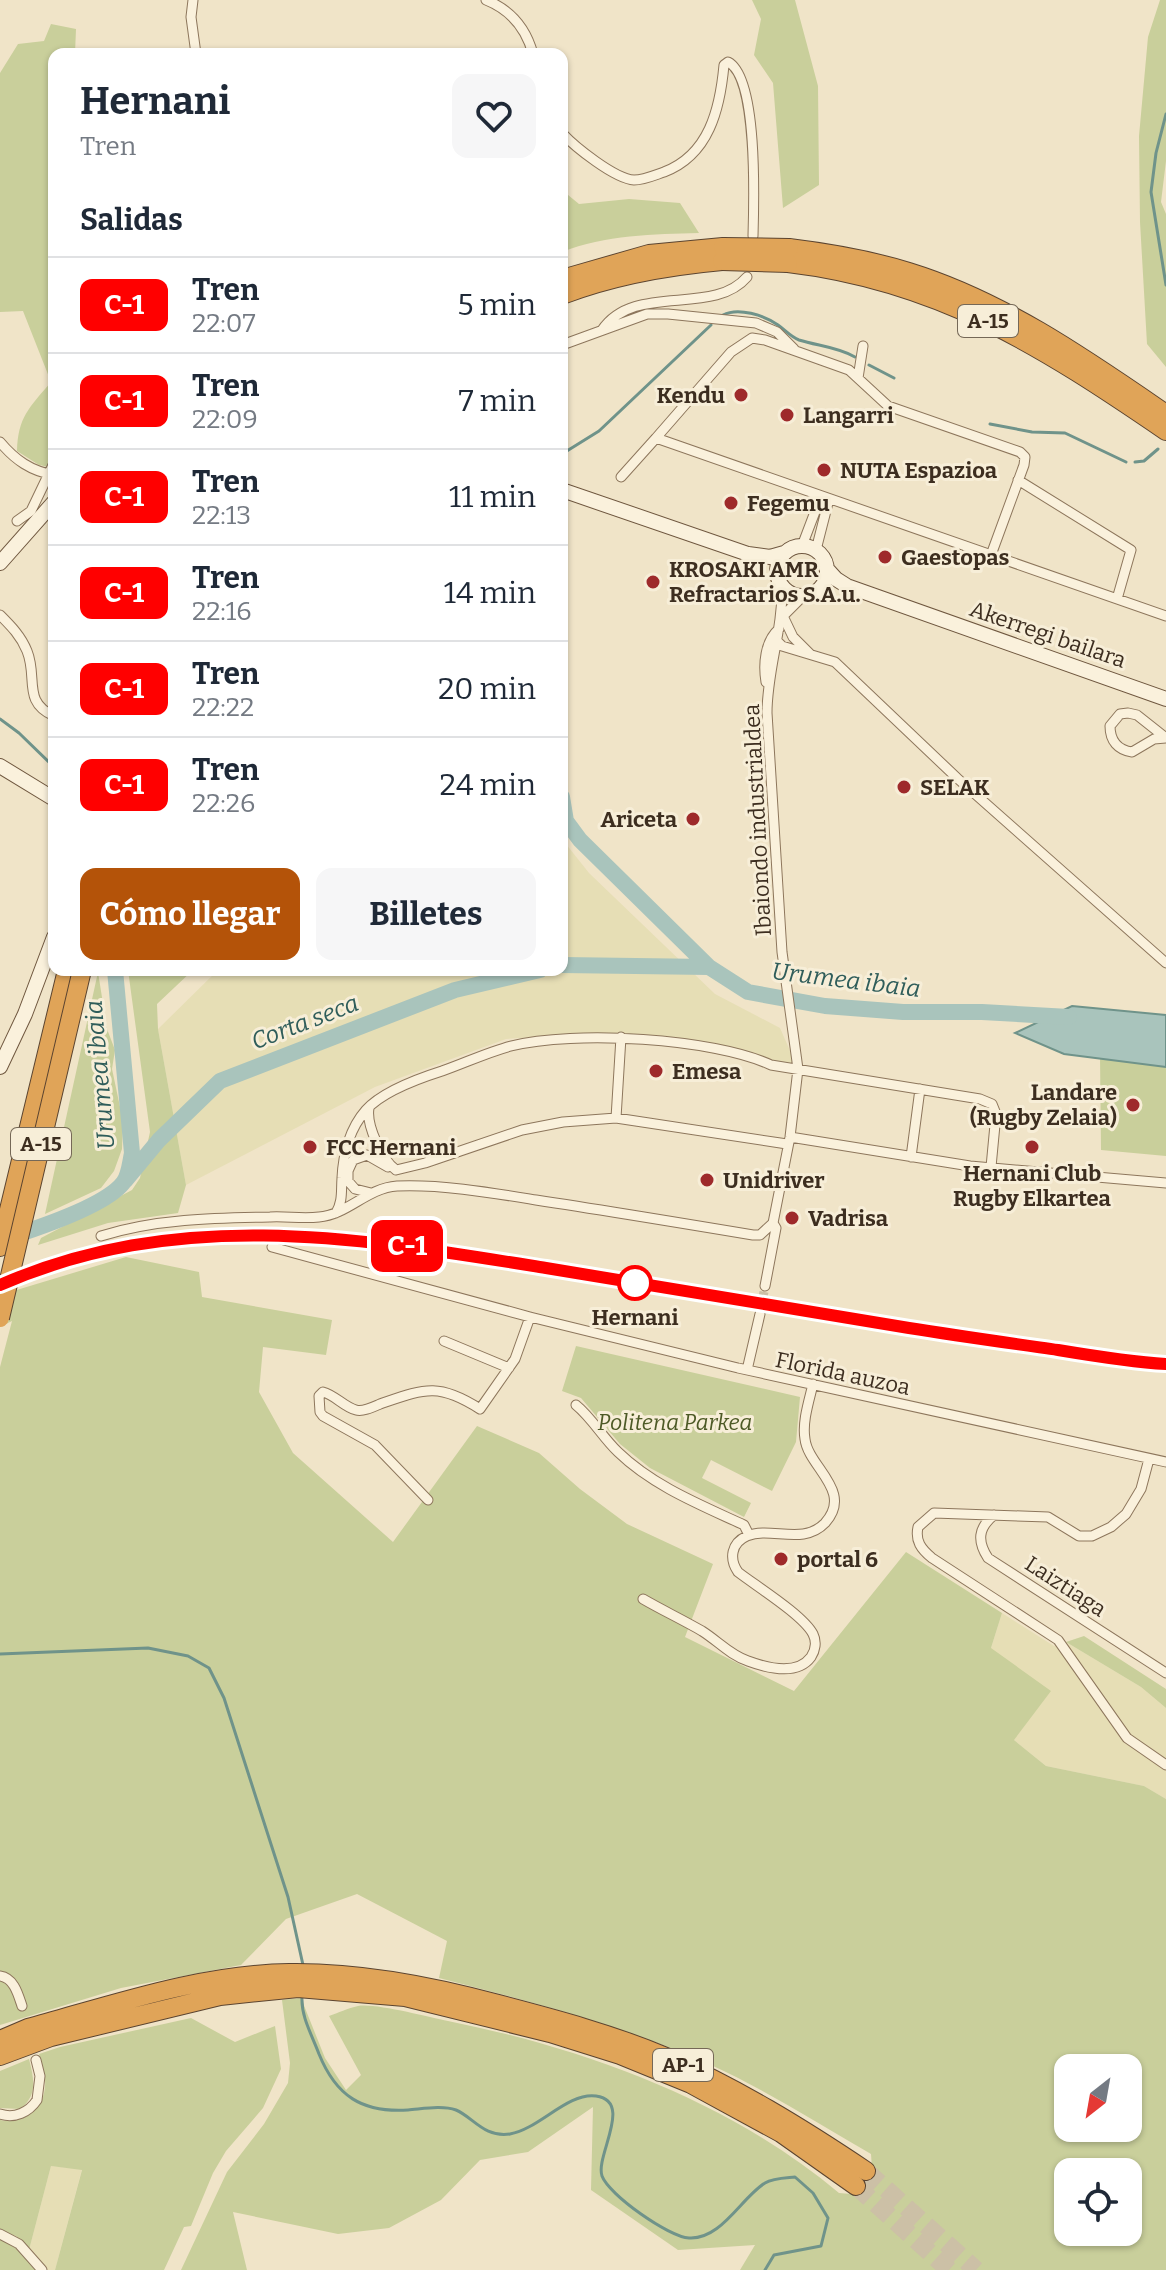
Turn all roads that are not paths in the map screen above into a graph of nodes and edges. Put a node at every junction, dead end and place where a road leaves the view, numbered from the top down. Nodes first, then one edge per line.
1 (193, 0) edge
2 (486, 0) edge
3 (195, 48) edge
4 (531, 48) edge
5 (568, 137) edge
6 (753, 236) dead end
7 (722, 254) junction
8 (568, 277) edge
9 (747, 277) dead end
10 (568, 293) edge
11 (602, 330) junction
12 (568, 343) edge
13 (863, 346) dead end
14 (797, 351) junction
15 (858, 378) junction
16 (1118, 390) junction
17 (1166, 407) edge
18 (1166, 414) edge
19 (1166, 431) edge
20 (656, 438) junction
21 (1166, 440) edge
22 (0, 442) edge
23 (48, 475) edge
24 (621, 477) dead end
25 (1018, 480) junction
26 (48, 481) edge
27 (568, 492) edge
28 (825, 498) junction
29 (848, 506) junction
30 (48, 509) edge
31 (827, 515) junction
32 (17, 521) dead end
33 (809, 548) junction
34 (784, 553) junction
35 (748, 554) junction
36 (991, 555) junction
37 (0, 563) edge
38 (826, 568) junction
39 (780, 583) junction
40 (819, 588) junction
41 (804, 595) junction
42 (1117, 599) junction
43 (915, 612) junction
44 (0, 615) edge
45 (783, 616) junction
46 (1166, 616) edge
47 (779, 628) junction
48 (778, 642) junction
49 (767, 650) junction
50 (795, 650) junction
51 (810, 654) junction
52 (771, 670) junction
53 (767, 685) junction
54 (1166, 699) edge
55 (48, 713) edge
56 (1166, 738) edge
57 (0, 766) edge
58 (48, 795) edge
59 (48, 953) edge
60 (1166, 963) edge
61 (66, 976) edge
62 (81, 976) edge
63 (621, 1037) junction
64 (0, 1067) edge
65 (798, 1069) junction
66 (920, 1089) junction
67 (371, 1105) junction
68 (616, 1118) junction
69 (789, 1140) junction
70 (911, 1157) junction
71 (991, 1167) junction
72 (396, 1170) junction
73 (1166, 1183) edge
74 (342, 1187) junction
75 (355, 1189) junction
76 (371, 1193) junction
77 (353, 1201) junction
78 (336, 1213) junction
79 (773, 1223) junction
80 (760, 1235) junction
81 (101, 1236) dead end
82 (0, 1247) edge
83 (272, 1247) dead end
84 (771, 1254) junction
85 (765, 1286) tunnel mouth
86 (760, 1314) tunnel mouth
87 (530, 1317) junction
88 (0, 1318) edge
89 (444, 1341) dead end
90 (748, 1365) junction
91 (509, 1368) junction
92 (813, 1384) junction
93 (576, 1405) dead end
94 (1149, 1459) junction
95 (1166, 1464) edge
96 (428, 1500) dead end
97 (994, 1515) junction
98 (749, 1535) junction
99 (643, 1599) dead end
100 (1166, 1673) edge
101 (1166, 1765) edge
102 (0, 1976) edge
103 (176, 1998) junction
104 (22, 2006) dead end
105 (0, 2039) edge
106 (0, 2056) edge
107 (36, 2060) dead end
108 (0, 2114) edge
109 (861, 2178) tunnel mouth
110 (0, 2234) edge
111 (42, 2270) edge

1 - 3 street
2 - 4 street
5 - 6 street
7 - 8 highway, A-15
7 - 10 highway, A-15
7 - 16 highway, A-15, bridge
9 - 11 street
11 - 12 street
11 - 14 street
13 - 15 street
14 - 15 street
14 - 20 street
15 - 25 street
16 - 17 highway
16 - 18 highway, A-15
16 - 19 highway, A-15
16 - 21 highway
20 - 24 street
20 - 28 street
22 - 23 street
25 - 36 street
25 - 42 street
26 - 32 street
27 - 35 main road
28 - 29 street
28 - 31 street
28 - 33 street
29 - 31 street
29 - 36 street
30 - 37 main road
31 - 33 street
33 - 34 main road
33 - 38 main road
34 - 35 main road
34 - 39 main road
35 - 39 main road
36 - 42 street
38 - 40 main road
38 - 43 main road
39 - 41 main road
39 - 45 street
40 - 41 main road
40 - 43 main road
41 - 45 street
42 - 46 street
43 - 54 main road, Akerregi bailara
44 - 55 street
45 - 47 street
45 - 51 street
47 - 48 street, Ibaiondo industrialdea
47 - 49 street
48 - 49 street
48 - 50 street
48 - 51 street
48 - 52 street, Ibaiondo industrialdea
49 - 53 street
50 - 51 street
50 - 52 street
51 - 60 street
52 - 53 street, Ibaiondo industrialdea
53 - 65 street, Ibaiondo industrialdea
56 - 56 street
57 - 58 main road
59 - 64 main road
61 - 82 highway, A-15
62 - 88 highway, A-15, bridge
63 - 65 street
63 - 67 street
63 - 68 street
65 - 66 street
65 - 69 street
66 - 70 street
66 - 71 street
67 - 72 street
67 - 74 street
68 - 69 street
68 - 72 street
69 - 70 street
69 - 79 street
70 - 71 street
71 - 73 street
72 - 75 street
74 - 77 street
74 - 78 street
75 - 76 street
75 - 77 street
76 - 77 street
76 - 80 street
77 - 78 street
78 - 81 street
79 - 80 street
79 - 84 street
80 - 84 street
83 - 87 street, Florida auzoa
84 - 85 street
86 - 90 street, Florida auzoa
87 - 90 street, Florida auzoa
87 - 91 street
89 - 91 street
90 - 92 street, Florida auzoa
91 - 96 street
92 - 94 street, Florida auzoa
92 - 98 street
93 - 98 street
94 - 95 street, Florida auzoa
94 - 97 street
97 - 100 street, Laiztiaga
97 - 101 street
98 - 99 street
102 - 104 street
103 - 105 highway, AP-1
103 - 106 highway, AP-1
103 - 109 highway, AP-1
107 - 108 street
110 - 111 street

